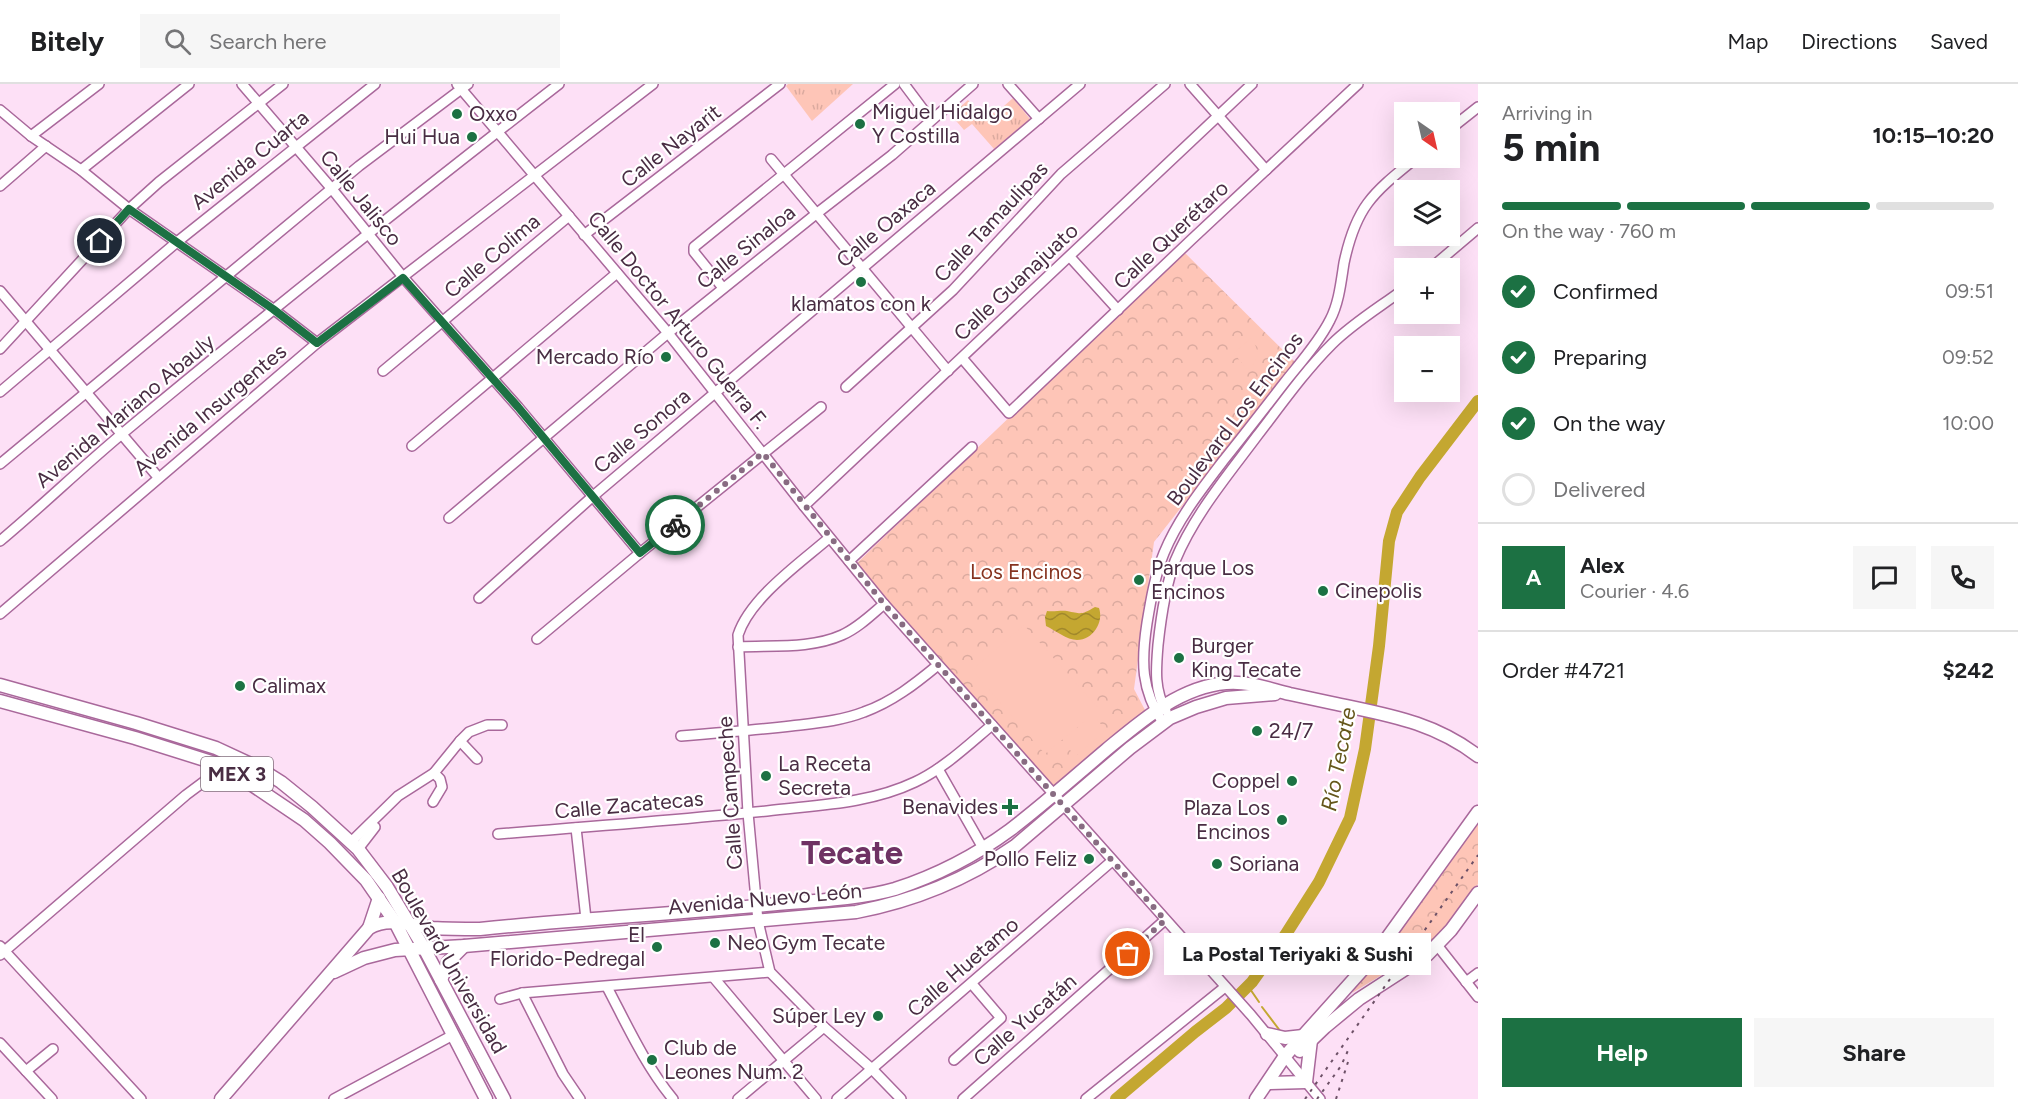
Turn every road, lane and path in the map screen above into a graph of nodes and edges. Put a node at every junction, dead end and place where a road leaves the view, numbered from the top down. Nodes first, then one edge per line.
1 (99, 84) edge
2 (189, 84) edge
3 (243, 84) edge
4 (283, 84) edge
5 (375, 84) edge
6 (559, 84) edge
7 (653, 84) edge
8 (780, 84) edge
9 (895, 84) edge
10 (904, 84) edge
11 (1008, 84) edge
12 (1080, 84) edge
13 (1165, 84) edge
14 (1190, 84) edge
15 (1252, 84) edge
16 (1358, 84) edge
17 (970, 85) edge
18 (462, 86) edge
19 (259, 104) junction
20 (1478, 107) edge
21 (1, 112) edge
22 (1218, 116) junction
23 (1040, 119) junction
24 (931, 120) junction
25 (1460, 121) edge
26 (496, 132) junction
27 (32, 136) junction
28 (46, 146) junction
29 (296, 147) junction
30 (771, 159) dead end
31 (1404, 168) edge
32 (81, 170) junction
33 (1266, 170) junction
34 (784, 175) junction
35 (535, 176) junction
36 (0, 186) edge
37 (333, 189) junction
38 (129, 209) junction
39 (816, 214) junction
40 (569, 216) junction
41 (1478, 228) edge
42 (367, 233) junction
43 (584, 236) junction
44 (177, 242) junction
45 (1070, 257) junction
46 (1443, 258) edge
47 (862, 268) junction
48 (617, 273) junction
49 (225, 276) junction
50 (403, 278) junction
51 (723, 288) junction
52 (0, 291) edge
53 (1394, 296) edge
54 (273, 309) junction
55 (1118, 310) junction
56 (26, 321) junction
57 (442, 321) junction
58 (910, 327) junction
59 (668, 333) junction
60 (317, 343) junction
61 (0, 349) edge
62 (50, 349) junction
63 (962, 358) junction
64 (383, 371) dead end
65 (948, 372) junction
66 (491, 377) junction
67 (846, 387) dead end
68 (86, 391) junction
69 (0, 392) edge
70 (715, 392) junction
71 (821, 406) dead end
72 (121, 435) junction
73 (543, 438) junction
74 (412, 446) dead end
75 (972, 447) dead end
76 (763, 453) junction
77 (0, 464) edge
78 (158, 477) junction
79 (1211, 477) junction
80 (1220, 485) junction
81 (592, 497) junction
82 (804, 506) junction
83 (449, 518) dead end
84 (829, 538) junction
85 (0, 541) edge
86 (640, 553) junction
87 (849, 561) junction
88 (479, 598) dead end
89 (884, 604) junction
90 (0, 614) edge
91 (537, 639) dead end
92 (738, 647) junction
93 (938, 665) junction
94 (0, 685) edge
95 (1288, 693) junction
96 (0, 701) edge
97 (1159, 709) junction
98 (1166, 721) junction
99 (502, 725) dead end
100 (992, 725) junction
101 (743, 731) junction
102 (681, 735) dead end
103 (460, 741) junction
104 (1478, 756) edge
105 (237, 757) junction
106 (477, 759) dead end
107 (224, 766) junction
108 (938, 769) junction
109 (434, 773) junction
110 (1053, 794) junction
111 (433, 802) dead end
112 (1064, 805) junction
113 (1478, 812) edge
114 (748, 813) junction
115 (576, 828) junction
116 (498, 834) dead end
117 (355, 845) junction
118 (983, 848) junction
119 (1112, 861) junction
120 (1478, 893) edge
121 (380, 898) junction
122 (757, 906) junction
123 (586, 919) junction
124 (1165, 920) junction
125 (758, 921) junction
126 (394, 922) junction
127 (410, 924) junction
128 (369, 928) junction
129 (1437, 945) junction
130 (464, 946) junction
131 (424, 948) junction
132 (408, 950) junction
133 (2, 951) edge
134 (770, 972) junction
135 (1478, 973) edge
136 (330, 974) junction
137 (714, 978) junction
138 (441, 980) junction
139 (1466, 982) junction
140 (972, 984) junction
141 (607, 987) junction
142 (1225, 987) junction
143 (522, 993) junction
144 (1478, 997) edge
145 (500, 999) dead end
146 (824, 1027) junction
147 (1267, 1034) junction
148 (453, 1035) junction
149 (1307, 1038) junction
150 (0, 1043) edge
151 (53, 1049) dead end
152 (1287, 1059) junction
153 (954, 1060) dead end
154 (783, 1061) junction
155 (872, 1070) junction
156 (26, 1071) junction
157 (1306, 1082) junction
158 (1269, 1083) junction
159 (1258, 1096) edge
160 (52, 1099) edge
161 (141, 1099) edge
162 (221, 1099) edge
163 (334, 1099) edge
164 (486, 1099) edge
165 (504, 1099) edge
166 (580, 1099) edge
167 (673, 1099) edge
168 (738, 1099) edge
169 (816, 1099) edge
170 (837, 1099) edge
171 (901, 1099) edge
172 (963, 1099) edge
173 (1086, 1099) edge
174 (1320, 1099) edge

1 - 27 street
2 - 32 street
3 - 19 street, Calle Jalisco
4 - 19 street
5 - 29 street, Avenida Cuarta
6 - 26 street, Avenida Mariano Abauly
7 - 35 street, Avenida Insurgentes
8 - 43 street, Calle Nayarit
9 - 34 street
10 - 24 street
11 - 23 street
12 - 23 street, Calle Oaxaca
13 - 58 street, Calle Tamaulipas
14 - 22 street
15 - 22 street, Calle Guanajuato
16 - 33 street, Calle Querétaro
17 - 24 street, Calle Sinaloa
18 - 26 street, Calle Doctor Arturo Guerra F.
18 - 37 street
19 - 29 street, Calle Jalisco
19 - 38 street
20 - 25 street
21 - 27 street
22 - 33 street
22 - 45 street, Calle Guanajuato
23 - 47 street, Calle Oaxaca
24 - 39 street, Calle Sinaloa
26 - 35 street, Calle Doctor Arturo Guerra F.
26 - 42 street, Avenida Mariano Abauly
27 - 28 street
28 - 32 street
28 - 36 street
29 - 37 street, Calle Jalisco
29 - 44 street, Avenida Cuarta
30 - 34 street
31 - 79 street, Boulevard Los Encinos
32 - 38 street
33 - 55 street, Calle Querétaro
34 - 39 street
34 - 51 street
35 - 40 street, Calle Doctor Arturo Guerra F.
35 - 50 street, Avenida Insurgentes
37 - 42 street, Calle Jalisco
37 - 49 street
38 - 44 street
38 - 56 street
39 - 47 street
39 - 51 street, Calle Sinaloa
40 - 43 street, Calle Doctor Arturo Guerra F.
40 - 57 street, Calle Colima
41 - 46 street
42 - 50 street, Calle Jalisco
42 - 54 street, Avenida Mariano Abauly
43 - 48 street, Calle Doctor Arturo Guerra F.
44 - 49 street
44 - 62 street, Avenida Cuarta
45 - 55 street
45 - 63 street, Calle Guanajuato
47 - 58 street
47 - 70 street, Calle Oaxaca
48 - 59 street, Calle Doctor Arturo Guerra F.
48 - 66 street
49 - 54 street
49 - 68 street
50 - 57 street, Calle Jalisco
50 - 60 street, Avenida Insurgentes
51 - 59 street, Calle Sinaloa
52 - 56 street
53 - 80 street, Boulevard Los Encinos
54 - 60 street
54 - 72 street, Avenida Mariano Abauly
55 - 63 street, Calle Querétaro
56 - 61 street
56 - 62 street
57 - 64 street, Calle Colima
57 - 66 street, Calle Jalisco
58 - 65 street
58 - 67 street, Calle Tamaulipas
59 - 70 street, Calle Doctor Arturo Guerra F.
59 - 73 street, Calle Sinaloa
60 - 78 street, Avenida Insurgentes
62 - 68 street
62 - 69 street, Avenida Cuarta
63 - 65 street, Calle Guanajuato
65 - 82 street, Calle Guanajuato
66 - 73 street, Calle Jalisco
66 - 74 street
68 - 72 street
68 - 77 street
70 - 76 street, Calle Doctor Arturo Guerra F.
70 - 81 street, Calle Sonora
71 - 76 street
72 - 78 street
72 - 85 street, Avenida Mariano Abauly
73 - 81 street, Calle Jalisco
73 - 83 street, Calle Sinaloa
75 - 87 street
76 - 82 street, Calle Doctor Arturo Guerra F.
76 - 86 street
78 - 90 street, Avenida Insurgentes
79 - 80 street
79 - 97 street, Boulevard Los Encinos
80 - 97 street, Boulevard Los Encinos
81 - 86 street, Calle Jalisco
81 - 88 street, Calle Sonora
82 - 84 street, Calle Doctor Arturo Guerra F.
84 - 87 street, Calle Doctor Arturo Guerra F.
84 - 92 street, Calle Campeche
86 - 91 street
87 - 89 street, Calle Doctor Arturo Guerra F.
89 - 92 street
89 - 93 street, Calle Doctor Arturo Guerra F.
92 - 101 street, Calle Campeche
93 - 100 street, Calle Doctor Arturo Guerra F.
93 - 101 street
94 - 105 main road, Boulevard Universidad / MEX 3
95 - 97 main road, Avenida Nuevo León
95 - 98 main road, Avenida Nuevo León
95 - 104 main road
96 - 107 main road, Boulevard Universidad / MEX 3
97 - 98 street, Boulevard Los Encinos
97 - 110 main road, Avenida Nuevo León
98 - 112 main road, Avenida Nuevo León
99 - 103 street
100 - 108 street, Calle Zacatecas
100 - 110 street, Calle Doctor Arturo Guerra F.
101 - 102 street
101 - 114 street, Calle Campeche
103 - 106 street
103 - 109 street
105 - 107 street
105 - 117 main road, Boulevard Universidad / MEX 3
107 - 121 main road, Boulevard Universidad / MEX 3
107 - 133 street
108 - 114 street, Calle Zacatecas
108 - 118 street
109 - 111 street
109 - 117 street
110 - 112 street, Calle Doctor Arturo Guerra F.
110 - 118 main road, Avenida Nuevo León
112 - 119 street, Calle Doctor Arturo Guerra F.
112 - 125 main road, Avenida Nuevo León
113 - 149 main road
114 - 115 street, Calle Zacatecas
114 - 122 street, Calle Campeche
115 - 116 street, Calle Zacatecas
115 - 123 street
117 - 127 main road, Boulevard Universidad / MEX 3
118 - 122 main road, Avenida Nuevo León
119 - 124 street, Calle Doctor Arturo Guerra F.
119 - 140 street, Calle Huetamo
120 - 129 main road
121 - 126 main road, Boulevard Universidad / MEX 3
121 - 128 main road
122 - 123 main road, Avenida Nuevo León
122 - 125 street, Calle Campeche
123 - 127 main road, Avenida Nuevo León
124 - 142 street, Calle Doctor Arturo Guerra F.
124 - 172 street, Calle Yucatán
125 - 130 main road, Avenida Nuevo León
125 - 134 street, Calle Campeche
126 - 127 main road, Avenida Nuevo León
126 - 128 main road
126 - 132 main road, Boulevard Universidad / MEX 3
127 - 131 main road, Boulevard Universidad / MEX 3
128 - 136 main road
129 - 139 street
129 - 149 main road
130 - 131 main road, Avenida Nuevo León
130 - 138 main road
131 - 132 main road, Avenida Nuevo León
131 - 138 main road, Boulevard Universidad / MEX 3
132 - 136 main road, Avenida Nuevo León
132 - 148 main road, Boulevard Universidad / MEX 3
133 - 161 street
134 - 137 street
134 - 146 street
135 - 139 street
136 - 162 main road
137 - 141 street
137 - 154 street
138 - 165 main road, Boulevard Universidad / MEX 3
139 - 144 street
140 - 153 street
140 - 155 street, Calle Huetamo
141 - 143 street
141 - 167 street
142 - 147 street, Calle Doctor Arturo Guerra F.
142 - 173 street
143 - 145 street
143 - 166 street
146 - 154 street
146 - 155 street
147 - 149 main road
147 - 152 street, Calle Doctor Arturo Guerra F.
148 - 163 street
148 - 164 main road, Boulevard Universidad / MEX 3
149 - 152 main road
149 - 157 main road
150 - 156 street
151 - 156 street
152 - 157 street, Calle Doctor Arturo Guerra F.
152 - 158 main road
152 - 159 main road
154 - 168 street
154 - 169 street
155 - 170 street, Calle Huetamo
155 - 171 street
156 - 160 street
157 - 158 main road
157 - 174 street, Calle Doctor Arturo Guerra F.
158 - 159 main road

